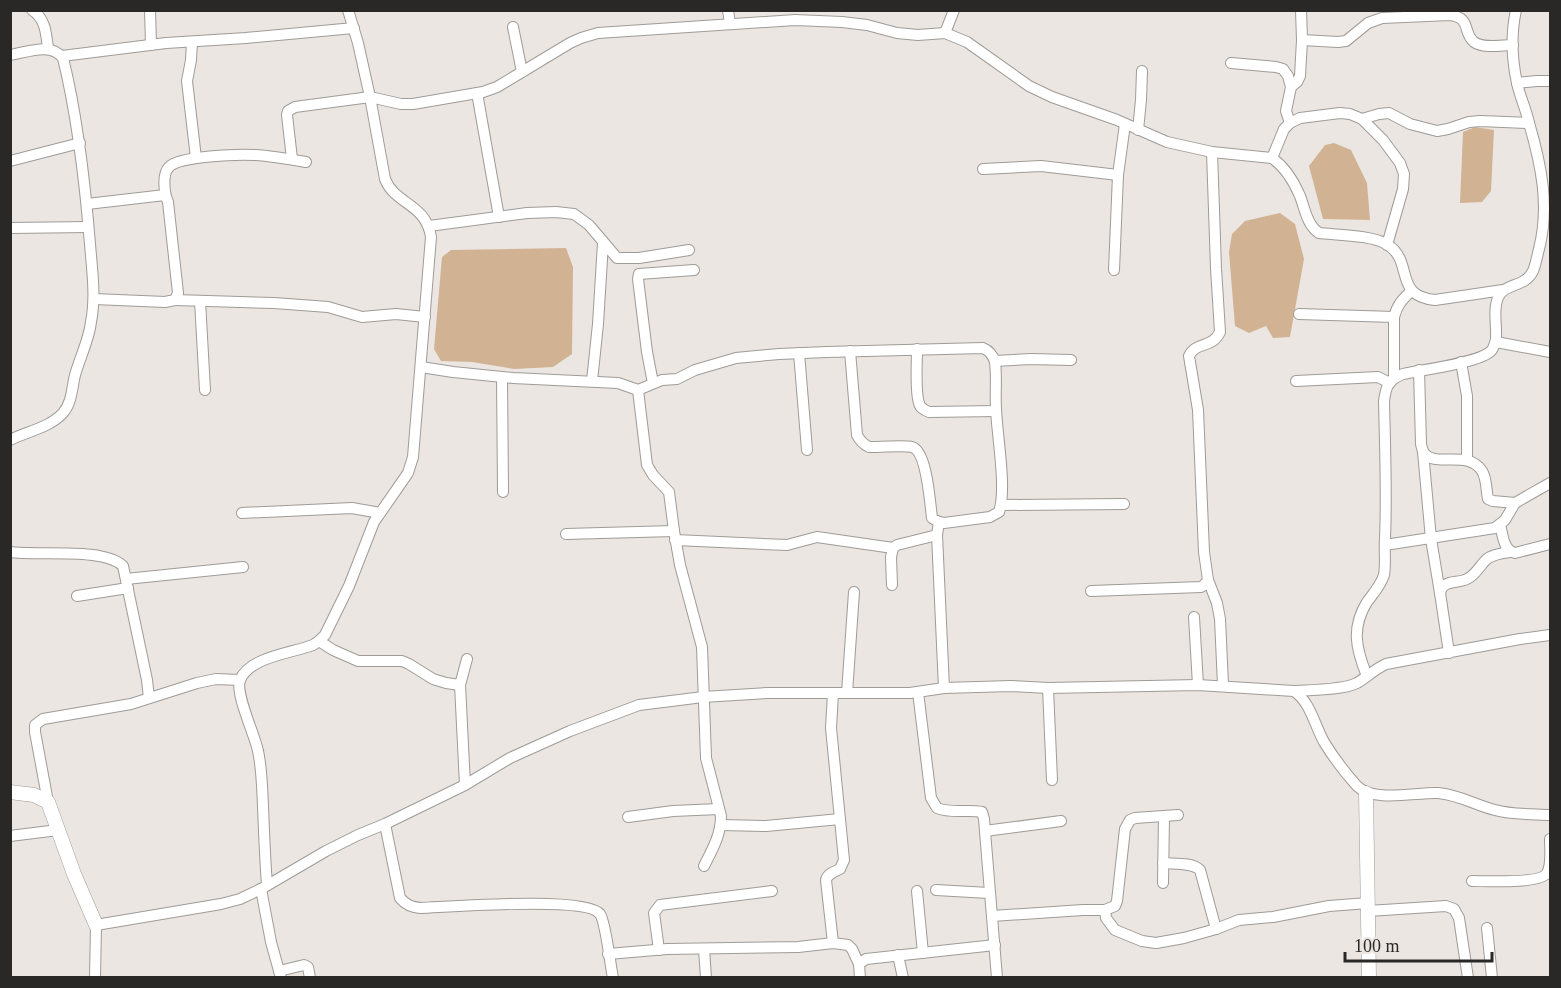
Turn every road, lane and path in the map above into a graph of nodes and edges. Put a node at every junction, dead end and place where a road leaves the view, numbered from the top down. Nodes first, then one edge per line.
1 (32, 10) edge
2 (150, 10) edge
3 (348, 10) edge
4 (728, 10) edge
5 (954, 10) edge
6 (1301, 10) edge
7 (1516, 10) edge
8 (813, 16) edge
9 (730, 24) junction
10 (513, 27) dead end
11 (354, 28) junction
12 (945, 33) junction
13 (1302, 40) junction
14 (192, 42) junction
15 (151, 45) junction
16 (1513, 45) junction
17 (48, 48) junction
18 (10, 55) edge
19 (62, 56) junction
20 (1231, 63) dead end
21 (1142, 71) dead end
22 (522, 72) junction
23 (1551, 81) edge
24 (1517, 83) junction
25 (1291, 87) junction
26 (477, 93) junction
27 (370, 97) junction
28 (1362, 119) junction
29 (1290, 123) junction
30 (1529, 123) junction
31 (1125, 124) junction
32 (1138, 130) junction
33 (80, 143) junction
34 (1212, 152) junction
35 (196, 158) junction
36 (1272, 158) junction
37 (292, 159) junction
38 (10, 161) edge
39 (306, 162) dead end
40 (983, 169) dead end
41 (1118, 174) junction
42 (165, 195) junction
43 (87, 204) junction
44 (499, 217) junction
45 (88, 226) junction
46 (429, 226) junction
47 (10, 228) edge
48 (603, 243) junction
49 (1388, 245) junction
50 (689, 250) dead end
51 (694, 270) dead end
52 (1114, 270) dead end
53 (1503, 290) junction
54 (1411, 291) junction
55 (94, 299) junction
56 (175, 300) junction
57 (200, 301) junction
58 (1299, 314) dead end
59 (425, 317) junction
60 (1394, 317) junction
61 (1496, 342) junction
62 (917, 349) junction
63 (850, 351) junction
64 (1551, 352) edge
65 (799, 353) junction
66 (1071, 360) dead end
67 (995, 361) junction
68 (1461, 362) junction
69 (421, 367) junction
70 (1419, 370) junction
71 (502, 377) junction
72 (1392, 380) junction
73 (592, 381) junction
74 (1296, 381) dead end
75 (653, 383) junction
76 (205, 390) dead end
77 (638, 390) junction
78 (996, 411) junction
79 (10, 440) edge
80 (807, 450) dead end
81 (1423, 453) junction
82 (1467, 460) junction
83 (1551, 483) edge
84 (503, 492) dead end
85 (1515, 503) junction
86 (1124, 504) dead end
87 (1002, 505) junction
88 (242, 513) dead end
89 (380, 513) junction
90 (939, 522) junction
91 (1500, 525) junction
92 (566, 534) dead end
93 (674, 535) junction
94 (937, 535) junction
95 (1431, 538) junction
96 (1551, 544) edge
97 (1384, 545) junction
98 (892, 548) junction
99 (10, 552) edge
100 (1510, 552) junction
101 (243, 567) dead end
102 (1208, 580) junction
103 (127, 584) junction
104 (892, 585) dead end
105 (1091, 591) dead end
106 (854, 592) dead end
107 (1440, 593) junction
108 (77, 596) dead end
109 (1194, 616) dead end
110 (1551, 635) edge
111 (319, 641) junction
112 (1449, 653) junction
113 (467, 659) dead end
114 (1367, 676) junction
115 (240, 680) junction
116 (460, 684) junction
117 (1198, 685) junction
118 (1223, 685) junction
119 (944, 688) junction
120 (1048, 688) junction
121 (1294, 691) junction
122 (918, 692) junction
123 (833, 693) junction
124 (847, 693) junction
125 (703, 697) junction
126 (149, 698) junction
127 (1052, 780) dead end
128 (465, 785) junction
129 (10, 792) edge
130 (1365, 793) junction
131 (48, 802) junction
132 (719, 809) junction
133 (1178, 815) dead end
134 (1551, 815) edge
135 (1164, 816) junction
136 (628, 817) dead end
137 (840, 819) junction
138 (1061, 820) dead end
139 (385, 824) junction
140 (721, 825) junction
141 (58, 830) junction
142 (985, 831) junction
143 (10, 836) edge
144 (1551, 839) edge
145 (1163, 863) junction
146 (704, 866) dead end
147 (1472, 881) dead end
148 (1163, 883) dead end
149 (264, 887) junction
150 (936, 890) dead end
151 (772, 891) dead end
152 (917, 891) dead end
153 (989, 893) junction
154 (1368, 907) junction
155 (1105, 910) junction
156 (992, 916) junction
157 (96, 925) junction
158 (1487, 928) dead end
159 (1216, 929) junction
160 (833, 943) junction
161 (995, 945) junction
162 (704, 949) junction
163 (659, 950) junction
164 (923, 953) junction
165 (608, 954) junction
166 (898, 955) junction
167 (859, 964) junction
168 (280, 974) edge
169 (95, 978) edge
170 (310, 978) edge
171 (613, 978) edge
172 (706, 978) edge
173 (860, 978) edge
174 (903, 978) edge
175 (997, 978) edge
176 (1369, 978) edge
177 (1468, 978) edge
178 (1492, 978) edge

1 - 17 street
2 - 15 street
3 - 11 street
4 - 9 street
5 - 12 street
6 - 13 street
7 - 16 street
8 - 9 street
8 - 12 street
9 - 22 street
10 - 22 street
11 - 14 street
11 - 27 street
12 - 31 street
13 - 16 street
13 - 25 street
14 - 15 street
14 - 35 street
15 - 19 street
16 - 24 street
17 - 18 street
17 - 19 street
19 - 33 street
20 - 25 street
21 - 32 street
22 - 26 street
23 - 24 street
24 - 30 street
25 - 29 street
26 - 27 street
26 - 44 street
27 - 37 street
27 - 46 street
28 - 29 street
28 - 30 street
28 - 49 street
29 - 36 street
30 - 53 street
31 - 32 street
31 - 41 street
32 - 34 street
33 - 38 street
33 - 43 street
34 - 36 street
34 - 102 street
35 - 37 street
35 - 42 street
36 - 49 street
37 - 39 street
40 - 41 street
41 - 52 street
42 - 43 street
42 - 56 street
43 - 45 street
44 - 46 street
44 - 48 street
45 - 47 street
45 - 55 street
46 - 59 street
48 - 50 street
48 - 73 street
49 - 54 street
51 - 75 street
53 - 54 street
53 - 61 street
54 - 60 street
55 - 56 street
55 - 79 street
56 - 57 street
57 - 59 street
57 - 76 street
58 - 60 street
59 - 69 street
60 - 72 street
61 - 64 street
61 - 68 street
62 - 63 street
62 - 67 street
62 - 78 street
63 - 65 street
63 - 90 street
65 - 75 street
65 - 80 street
66 - 67 street
67 - 78 street
68 - 70 street
68 - 82 street
69 - 71 street
69 - 89 street
70 - 72 street
70 - 81 street
71 - 73 street
71 - 84 street
72 - 74 street
72 - 97 street
73 - 77 street
75 - 77 street
77 - 93 street
78 - 87 street
81 - 82 street
81 - 95 street
82 - 85 street
83 - 85 street
85 - 91 street
86 - 87 street
87 - 90 street
88 - 89 street
89 - 111 street
90 - 94 street
91 - 95 street
91 - 100 street
92 - 93 street
93 - 98 street
93 - 125 street
94 - 98 street
94 - 119 street
95 - 97 street
95 - 107 street
96 - 100 street
97 - 114 street
98 - 104 street
99 - 103 street
100 - 107 street
101 - 103 street
102 - 105 street
102 - 118 street
103 - 108 street
103 - 126 street
106 - 124 street
107 - 112 street
109 - 117 street
110 - 112 street
111 - 115 street
111 - 116 street
112 - 114 street
113 - 116 street
114 - 121 street
115 - 126 street
115 - 149 street
116 - 128 street
117 - 118 street
117 - 120 street
118 - 121 street
119 - 120 street
119 - 122 street
120 - 127 street
121 - 130 street
122 - 124 street
122 - 142 street
123 - 124 street
123 - 125 street
123 - 137 street
125 - 128 street
125 - 132 street
126 - 131 street
128 - 139 street
129 - 131 street
130 - 134 street
130 - 154 street
131 - 141 street
132 - 136 street
132 - 140 street
133 - 135 street
135 - 145 street
135 - 155 street
137 - 140 street
137 - 160 street
138 - 142 street
139 - 149 street
139 - 165 street
140 - 146 street
141 - 143 street
141 - 157 street
142 - 153 street
144 - 147 street
145 - 148 street
145 - 159 street
149 - 157 street
149 - 168 street
150 - 153 street
151 - 163 street
152 - 164 street
153 - 156 street
154 - 159 street
154 - 176 street
154 - 177 street
155 - 156 street
155 - 159 street
156 - 161 street
157 - 169 street
158 - 178 street
160 - 162 street
160 - 167 street
161 - 164 street
161 - 175 street
162 - 163 street
162 - 172 street
163 - 165 street
164 - 166 street
165 - 171 street
166 - 167 street
166 - 174 street
167 - 173 street
168 - 170 street

